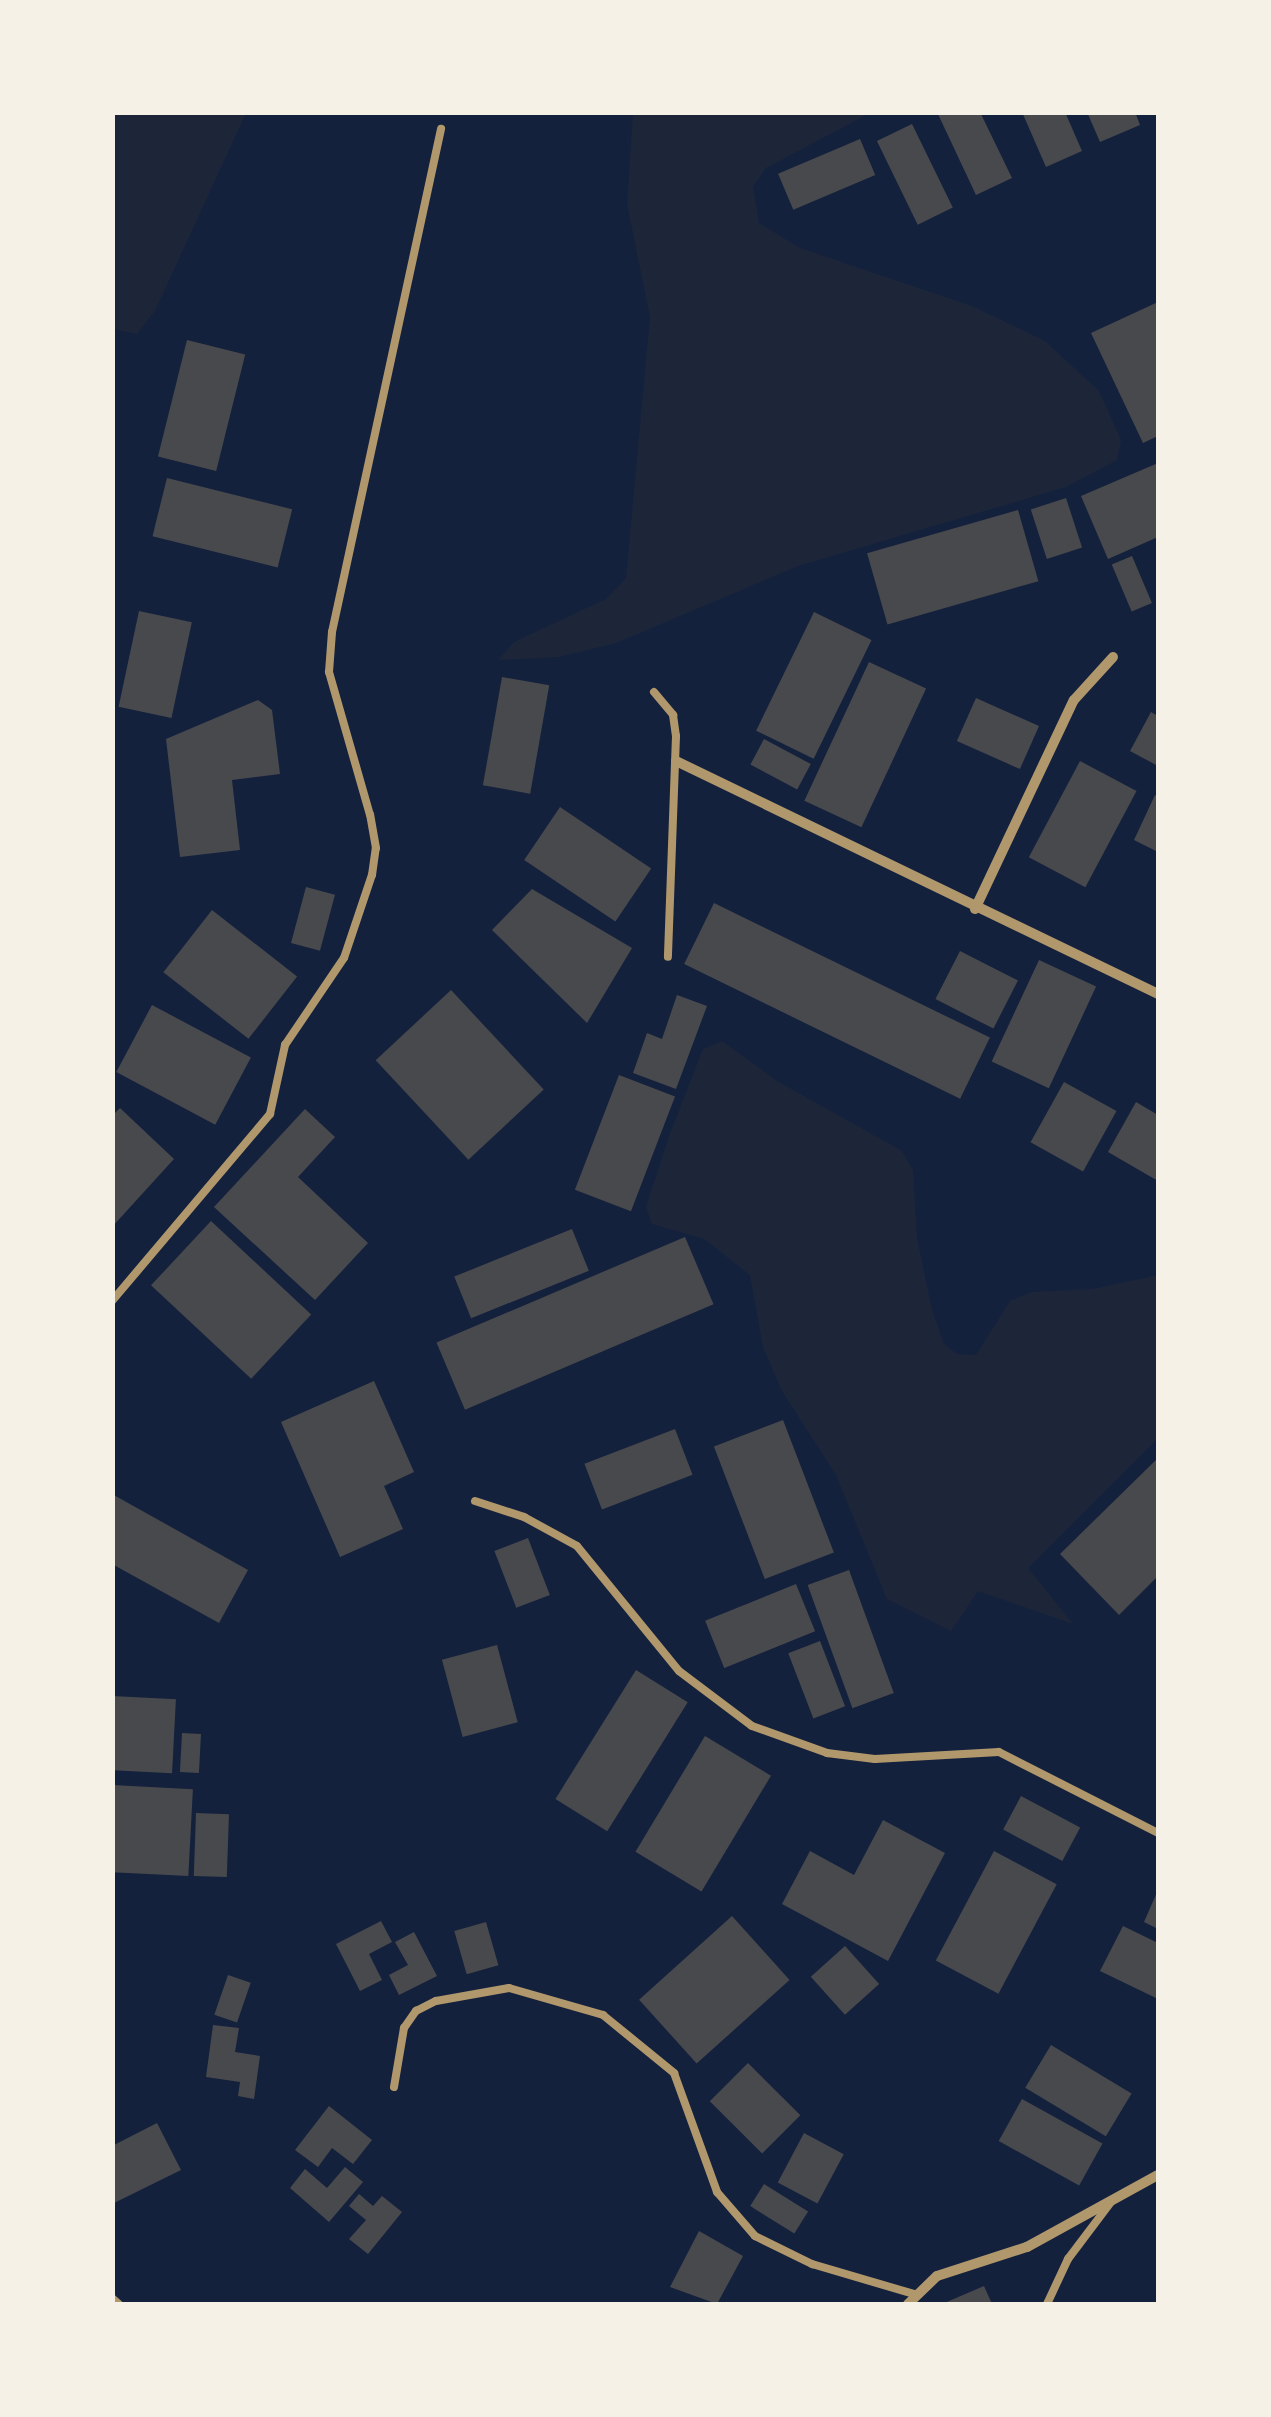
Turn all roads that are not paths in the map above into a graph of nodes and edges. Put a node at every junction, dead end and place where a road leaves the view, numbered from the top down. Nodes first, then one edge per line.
1 (440, 129) dead end
2 (1113, 657) dead end
3 (654, 692) dead end
4 (676, 762) junction
5 (974, 909) junction
6 (668, 957) dead end
7 (1158, 994) edge
8 (112, 1301) edge
9 (475, 1501) dead end
10 (1158, 1832) edge
11 (394, 2087) dead end
12 (1158, 2174) edge
13 (1114, 2199) junction
14 (112, 2298) edge
15 (911, 2299) edge
16 (119, 2304) edge
17 (1047, 2304) edge

1 - 8 lane
2 - 5 street
3 - 4 lane
4 - 5 street
4 - 6 lane
5 - 7 street
9 - 10 lane
11 - 15 lane
12 - 13 street
13 - 15 street
13 - 17 lane
14 - 16 lane

